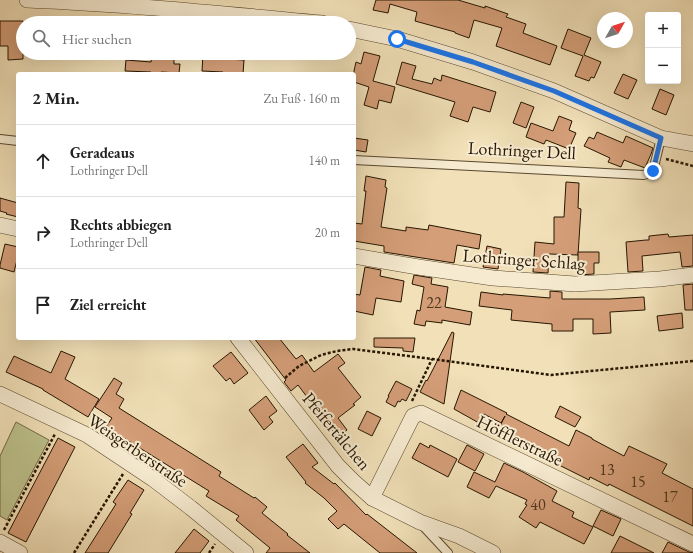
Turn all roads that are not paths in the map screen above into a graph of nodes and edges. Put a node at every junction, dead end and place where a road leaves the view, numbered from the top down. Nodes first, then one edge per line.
1 (27, 0) edge
2 (247, 16) edge
3 (356, 30) edge
4 (661, 138) junction
5 (0, 139) edge
6 (16, 141) edge
7 (693, 144) edge
8 (356, 160) edge
9 (0, 225) edge
10 (16, 229) edge
11 (356, 256) edge
12 (693, 275) edge
13 (240, 340) edge
14 (0, 394) edge
15 (372, 498) junction
16 (420, 522) junction
17 (2, 537) edge
18 (693, 544) edge
19 (20, 553) edge
20 (246, 553) edge
21 (448, 553) edge
22 (493, 553) edge

1 - 2 street
3 - 4 street
4 - 7 street
4 - 8 lane, Lothringer Dell
5 - 6 lane
9 - 10 street
11 - 12 street, Lothringer Schlag
13 - 15 street, Pfeifertälchen
14 - 20 street, Weisgerberstraße
15 - 16 street, Pfeifertälchen
15 - 18 street, Höfflerstraße
16 - 21 lane
16 - 22 street, Pfeifertälchen
17 - 19 street

